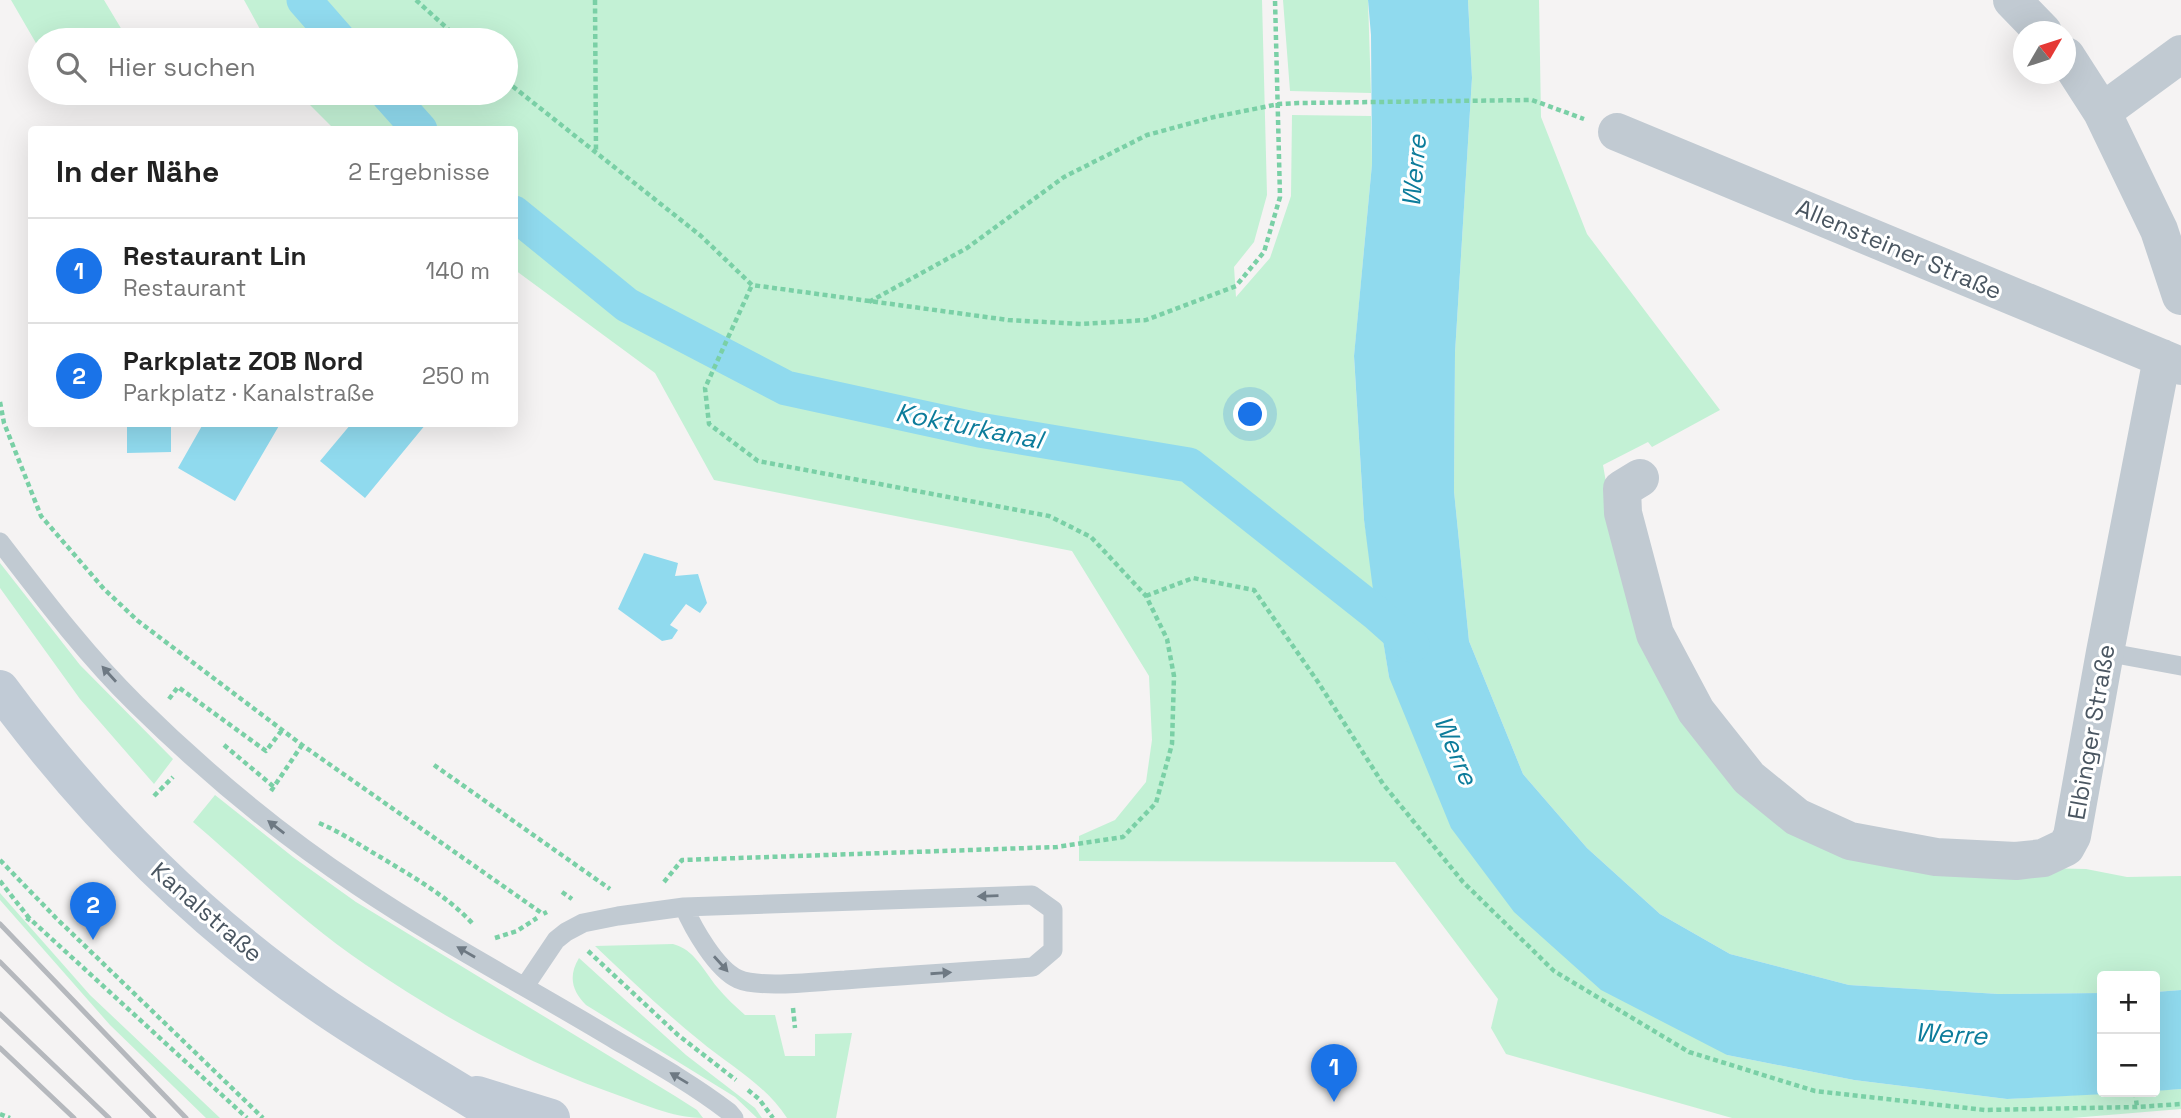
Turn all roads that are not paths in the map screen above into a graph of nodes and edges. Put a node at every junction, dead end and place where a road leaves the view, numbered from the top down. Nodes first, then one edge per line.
1 (2012, 0) edge
2 (2032, 21) edge
3 (2181, 54) edge
4 (2076, 72) edge
5 (2102, 112) junction
6 (1617, 132) road end
7 (2181, 296) edge
8 (2172, 362) edge
9 (1640, 478) dead end
10 (0, 542) edge
11 (2105, 652) junction
12 (2181, 666) edge
13 (0, 689) edge
14 (684, 907) junction
15 (525, 986) junction
16 (455, 1088) junction
17 (502, 1118) edge
18 (551, 1118) edge
19 (734, 1118) edge

1 - 2 street
3 - 5 street
4 - 5 street
5 - 7 street
6 - 8 street, Allensteiner Straße
8 - 11 street, Elbinger Straße
9 - 11 street, Elbinger Straße
15 -> 10 lane
11 - 12 lane
13 - 16 main road, Kanalstraße
14 -> 14 lane
14 - 15 lane
19 -> 15 lane
16 - 17 main road, Kanalstraße
16 - 18 main road, Kanalstraße

